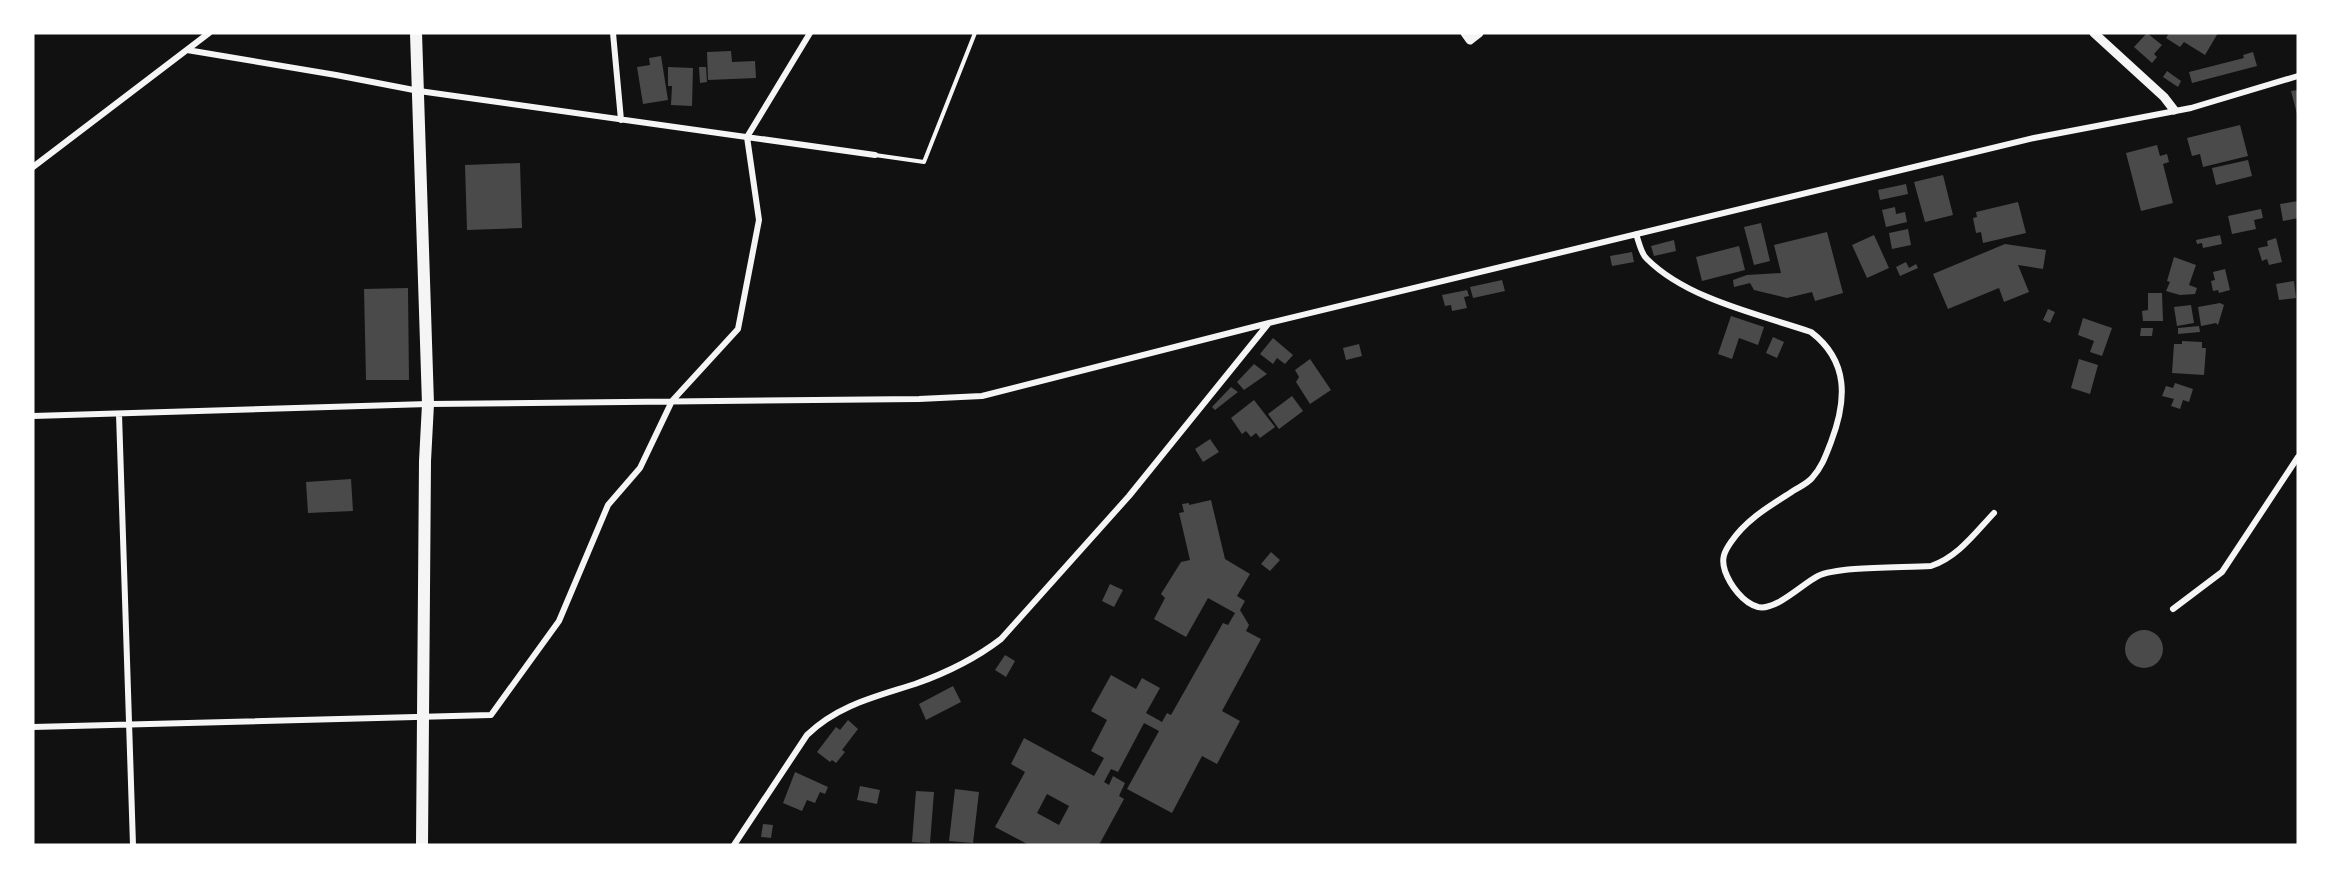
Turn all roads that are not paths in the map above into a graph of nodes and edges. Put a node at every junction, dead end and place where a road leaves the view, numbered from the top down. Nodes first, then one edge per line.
1 (209, 33) edge
2 (416, 33) edge
3 (613, 33) edge
4 (810, 33) edge
5 (975, 33) edge
6 (1465, 33) edge
7 (1479, 33) edge
8 (2094, 33) edge
9 (187, 50) junction
10 (2298, 76) edge
11 (419, 91) junction
12 (2174, 110) junction
13 (621, 120) junction
14 (747, 137) junction
15 (875, 155) joint
16 (33, 167) edge
17 (1636, 234) junction
18 (1269, 323) junction
19 (672, 401) junction
20 (428, 404) junction
21 (119, 414) junction
22 (33, 416) edge
23 (2298, 457) edge
24 (1995, 513) dead end
25 (2173, 609) dead end
26 (424, 716) junction
27 (130, 723) junction
28 (33, 727) edge
29 (133, 845) edge
30 (423, 845) edge
31 (734, 845) edge

1 - 9 street
2 - 11 main road
3 - 13 street
4 - 14 street
5 - 15 lane
6 - 7 street
8 - 12 street
9 - 11 street
9 - 16 street
10 - 12 street
11 - 13 street
11 - 20 main road
12 - 17 street
13 - 14 street
14 - 15 street
14 - 19 street
17 - 18 street
17 - 24 street
18 - 19 street
18 - 31 street
19 - 20 street
19 - 26 street
20 - 21 street
20 - 26 main road
21 - 22 street
21 - 27 street
23 - 25 street
26 - 27 street
26 - 30 main road
27 - 28 street
27 - 29 street

